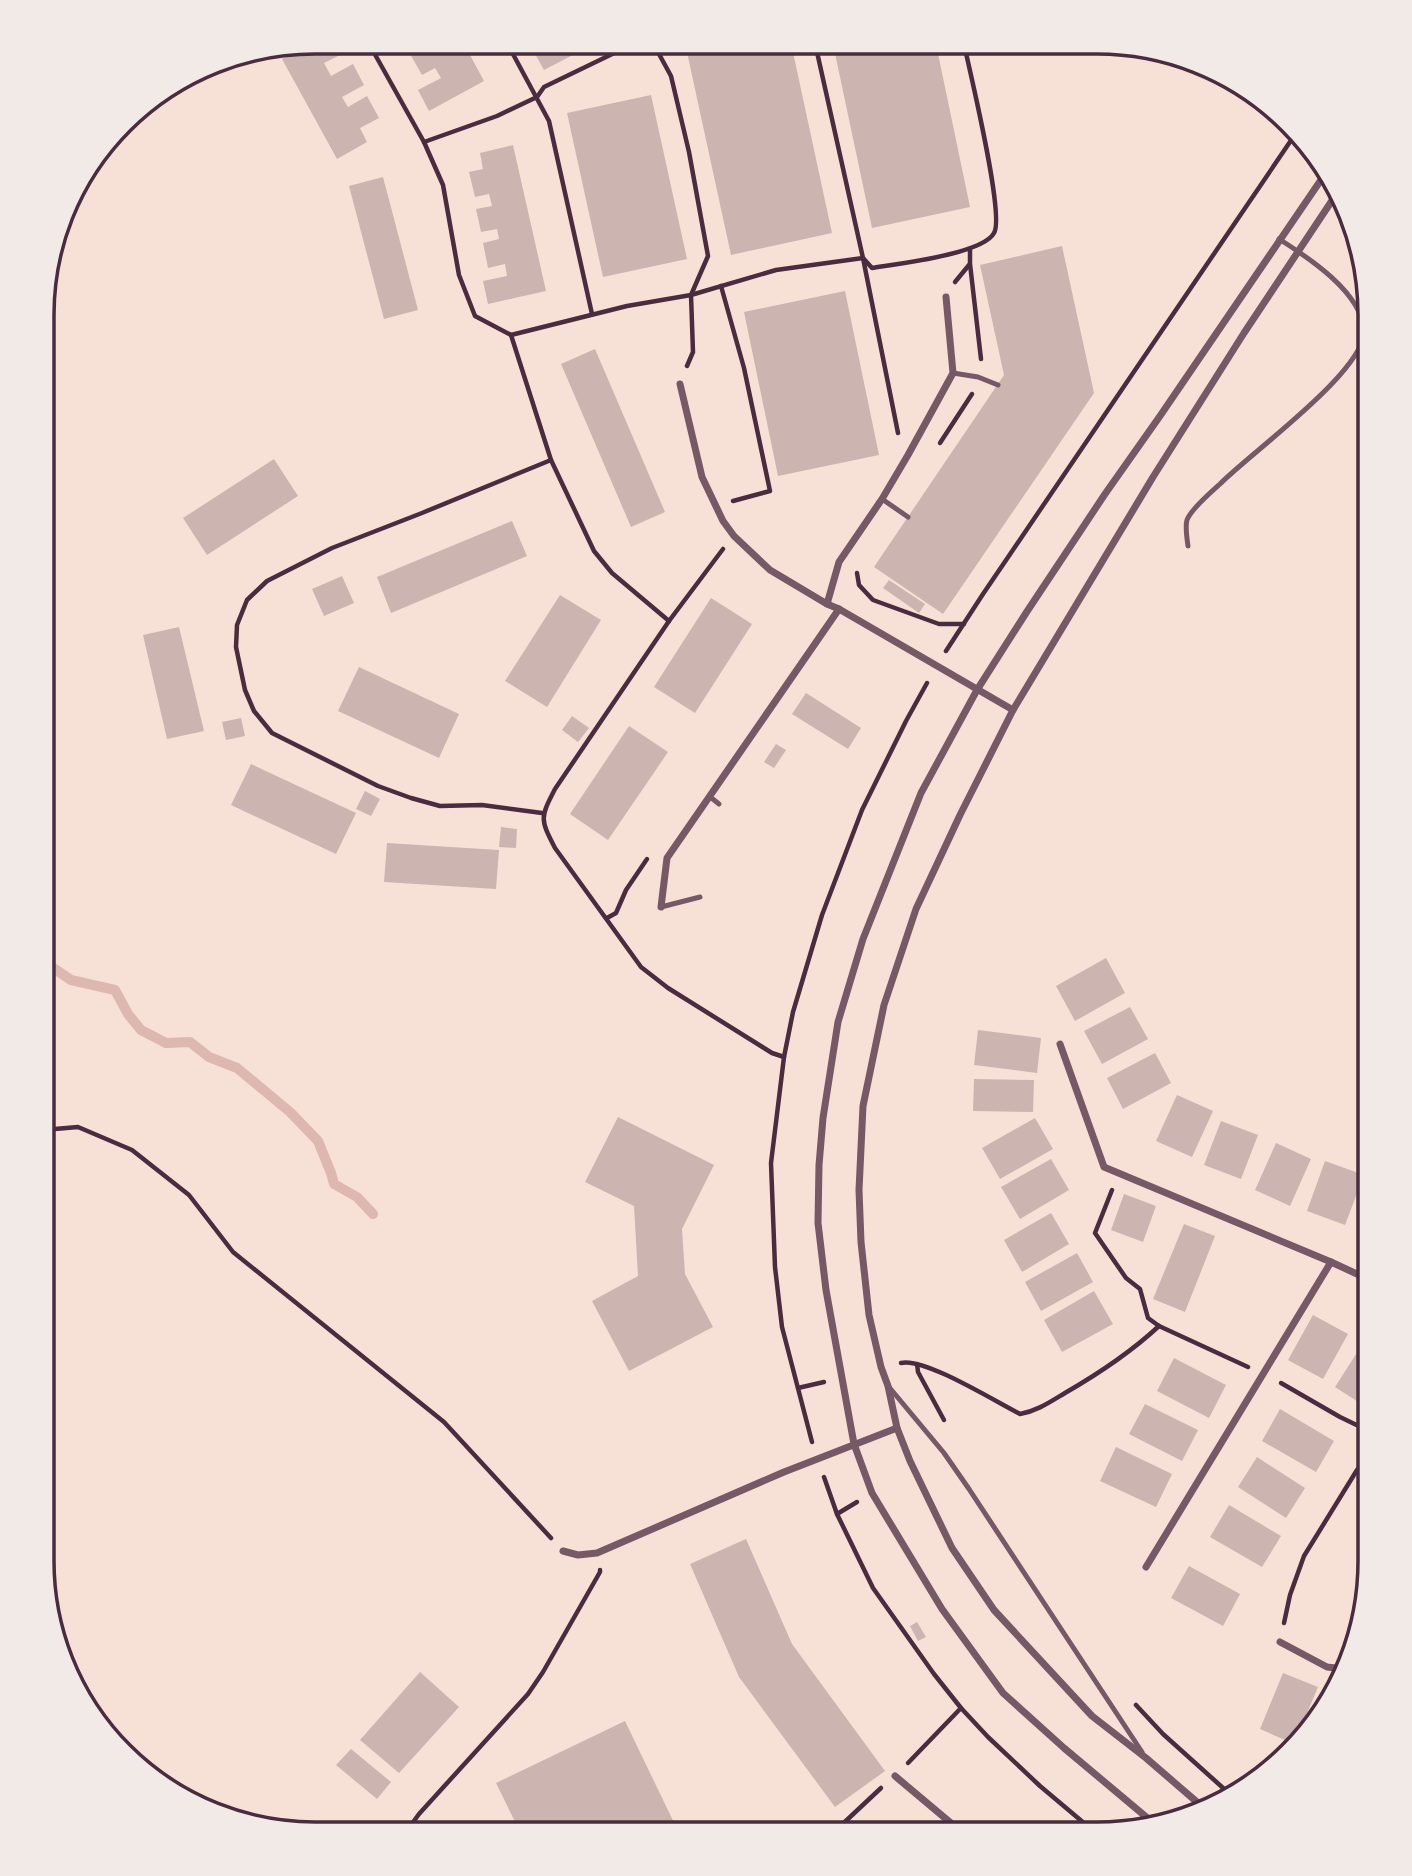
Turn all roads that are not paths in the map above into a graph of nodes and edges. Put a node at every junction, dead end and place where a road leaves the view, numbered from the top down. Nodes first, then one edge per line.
1 (1320, 181) edge
2 (1332, 201) edge
3 (1279, 239) junction
4 (1298, 251) junction
5 (946, 297) dead end
6 (1358, 309) edge
7 (1358, 351) edge
8 (953, 373) junction
9 (680, 384) road end
10 (998, 385) dead end
11 (882, 499) junction
12 (908, 517) dead end
13 (1188, 546) dead end
14 (827, 604) junction
15 (839, 609) junction
16 (977, 690) junction
17 (1013, 710) junction
18 (709, 796) junction
19 (719, 804) dead end
20 (700, 897) dead end
21 (661, 907) joint
22 (1059, 1044) dead end
23 (1331, 1262) junction
24 (1358, 1274) edge
25 (888, 1386) junction
26 (897, 1428) junction
27 (854, 1444) junction
28 (563, 1551) road end
29 (1146, 1567) dead end
30 (1280, 1642) road end
31 (1335, 1668) edge
32 (1146, 1758) junction
33 (895, 1776) dead end
34 (1197, 1802) edge
35 (1147, 1817) edge
36 (950, 1822) edge

1 - 3 street
2 - 4 street
3 - 4 lane
3 - 16 street
4 - 6 lane
4 - 17 street
5 - 8 street
7 - 13 lane
8 - 10 lane
8 - 11 street
9 - 14 street
11 - 12 lane
11 - 14 street
14 - 15 street
15 - 16 street
15 - 18 street
16 - 17 street
16 - 27 street
17 - 25 street
18 - 19 lane
18 - 21 street
20 - 21 lane
22 - 23 street
23 - 24 street
23 - 29 street
25 - 26 street
25 - 32 lane
26 - 27 street
26 - 32 street
27 - 28 street
27 - 35 street
30 - 31 street
32 - 34 street
33 - 36 street

